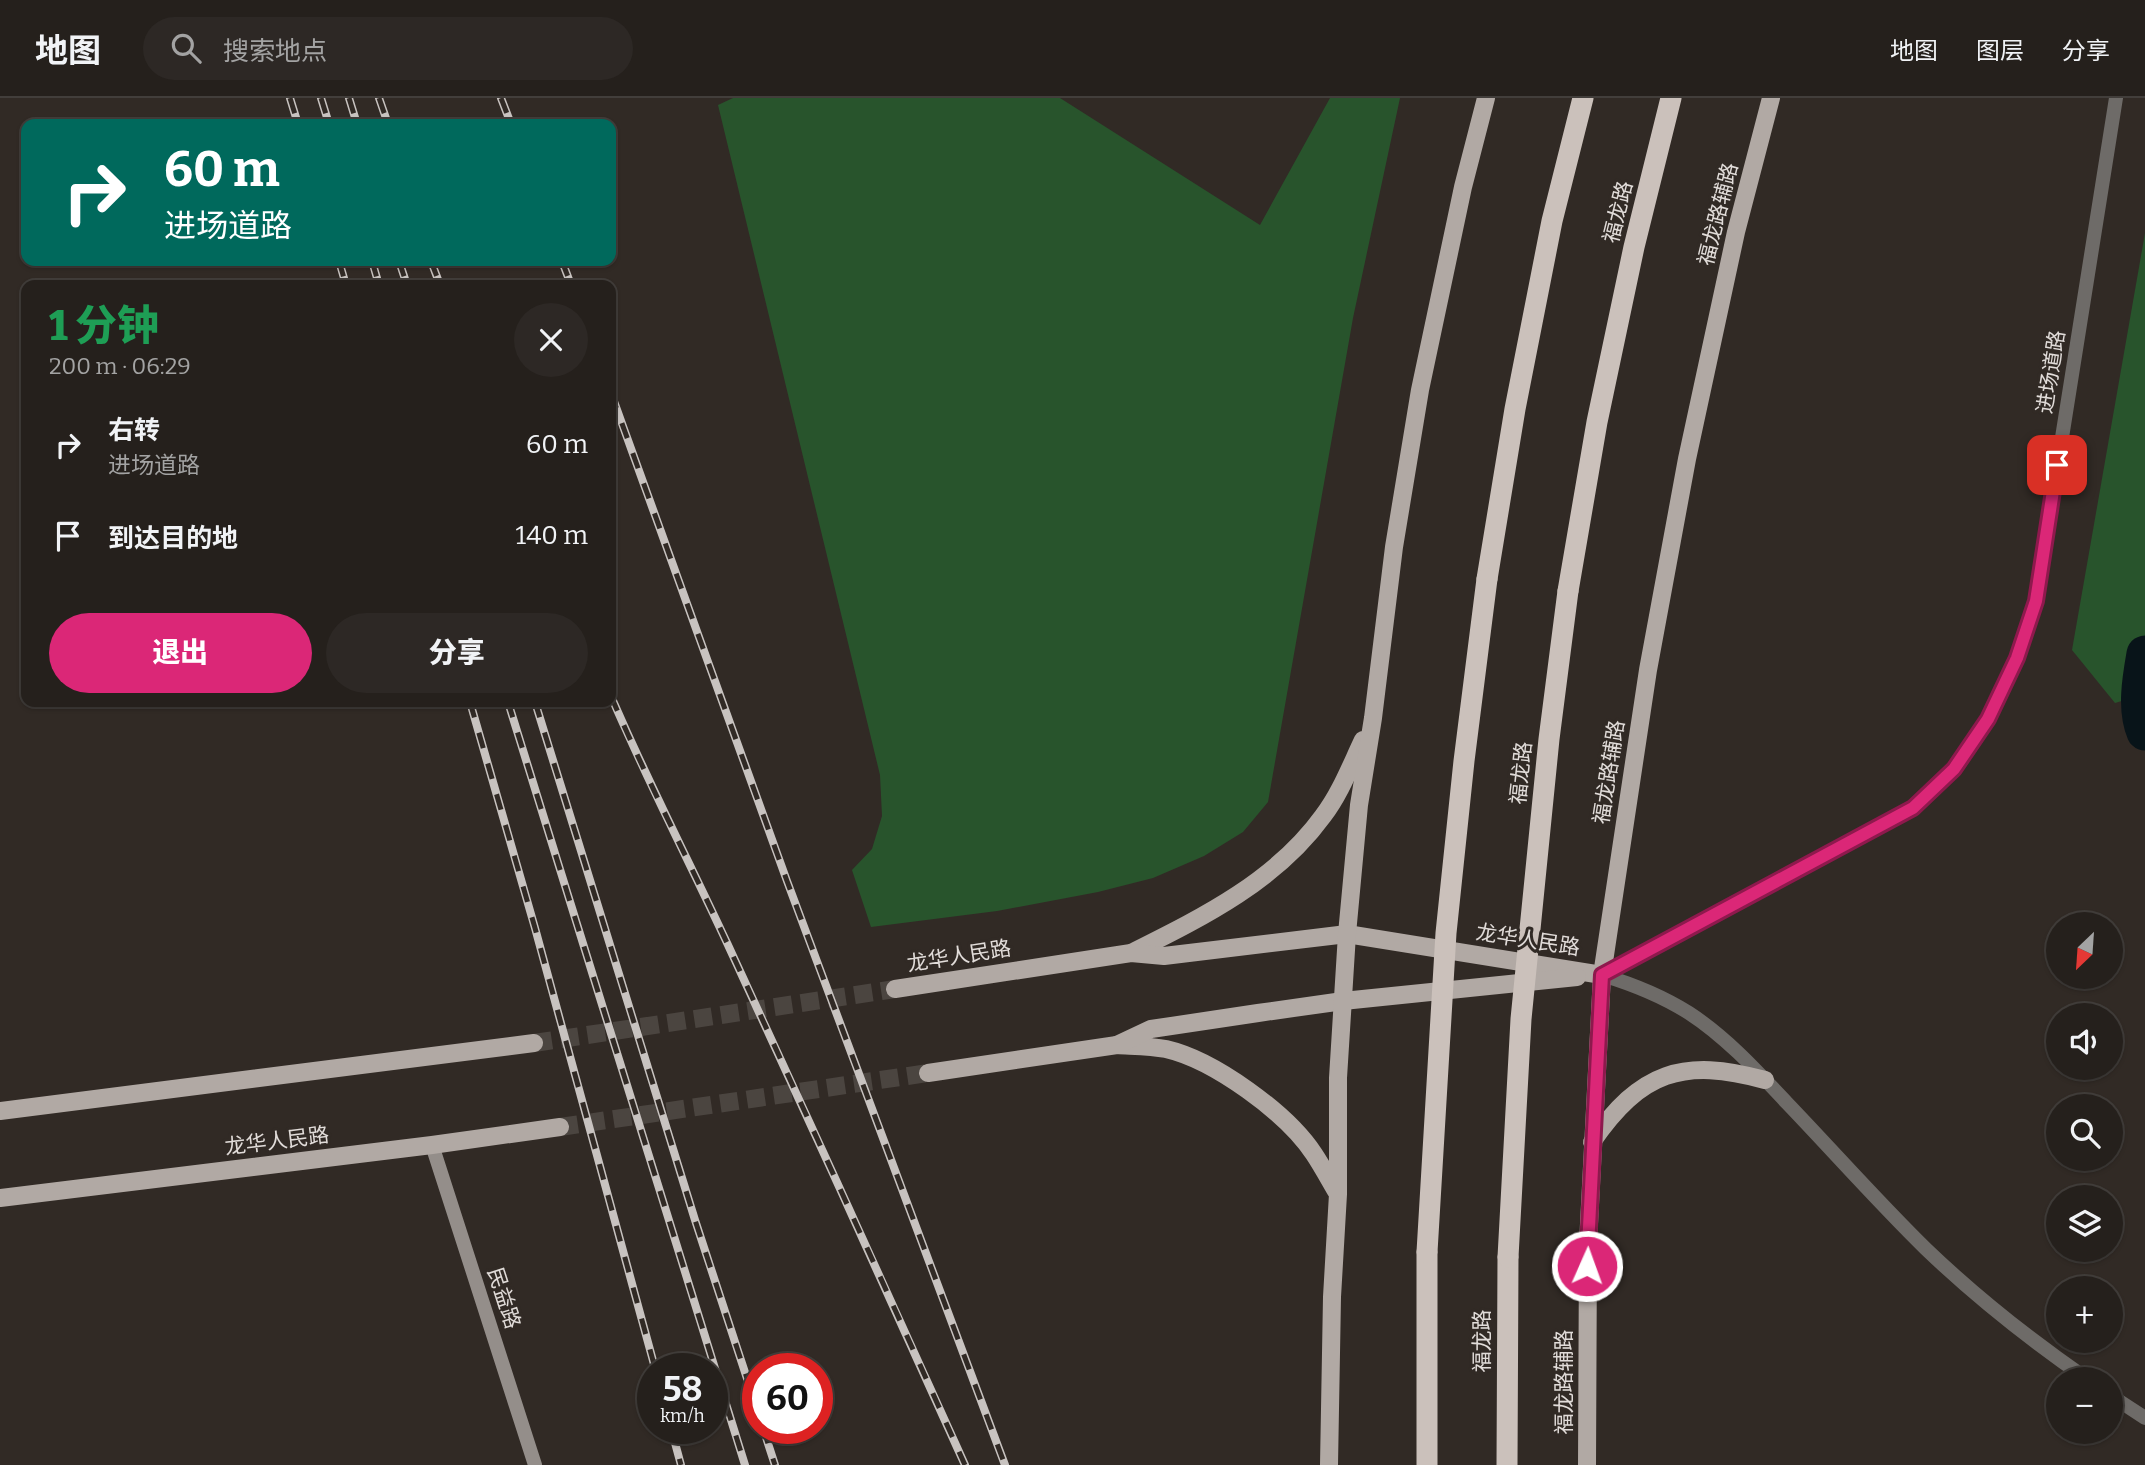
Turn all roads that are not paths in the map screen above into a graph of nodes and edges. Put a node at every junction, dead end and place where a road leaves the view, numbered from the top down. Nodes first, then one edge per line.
1 (1486, 98) edge
2 (1583, 98) edge
3 (1671, 98) edge
4 (1771, 98) edge
5 (2116, 98) edge
6 (1373, 718) junction
7 (1347, 934) junction
8 (1131, 953) junction
9 (1602, 975) junction
10 (895, 989) tunnel mouth
11 (1343, 1001) junction
12 (534, 1043) tunnel mouth
13 (1117, 1045) junction
14 (928, 1073) tunnel mouth
15 (1765, 1080) junction
16 (0, 1111) edge
17 (560, 1127) tunnel mouth
18 (1592, 1142) junction
19 (432, 1145) junction
20 (1338, 1194) junction
21 (0, 1198) edge
22 (2071, 1367) edge
23 (2123, 1404) edge
24 (2145, 1418) edge
25 (535, 1465) edge
26 (1329, 1465) edge
27 (1427, 1465) edge
28 (1507, 1465) edge
29 (1587, 1465) edge

1 - 6 main road
2 - 27 highway, bridge
3 - 28 highway, 福龙路, bridge
4 - 9 main road, 福龙路辅路
5 - 9 street, 进场道路
6 - 7 main road
6 - 8 main road
7 - 8 main road, 龙华人民路
7 - 9 main road, 龙华人民路
7 - 11 main road
8 - 10 main road, 龙华人民路
9 - 11 main road, 龙华人民路
9 - 15 street
9 - 18 main road, 福龙路辅路
11 - 13 main road, 龙华人民路
11 - 20 main road
12 - 16 main road
13 - 14 main road, 龙华人民路
13 - 20 main road
15 - 18 main road
15 - 22 street
17 - 19 main road, 龙华人民路
18 - 29 main road, 福龙路辅路
19 - 21 main road, 龙华人民路
19 - 25 street, 民益路
20 - 26 main road
23 - 24 street

